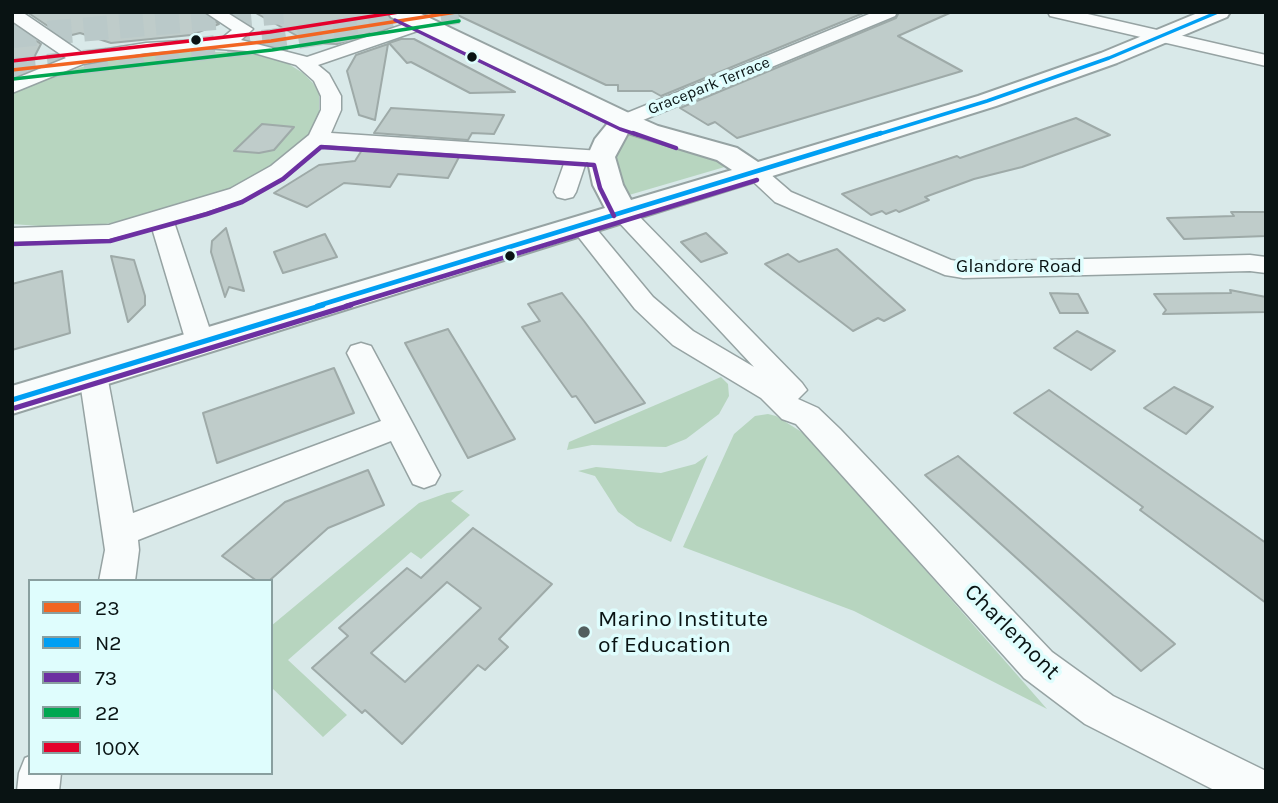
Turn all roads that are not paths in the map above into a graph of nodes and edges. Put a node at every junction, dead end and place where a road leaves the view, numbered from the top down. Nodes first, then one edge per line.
1 (214, 12) edge
2 (399, 12) edge
3 (889, 12) edge
4 (1056, 12) edge
5 (1219, 12) edge
6 (12, 13) edge
7 (422, 23) junction
8 (1161, 38) junction
9 (225, 44) junction
10 (79, 60) junction
11 (1266, 61) edge
12 (307, 63) junction
13 (12, 87) edge
14 (624, 121) junction
15 (318, 138) junction
16 (589, 157) junction
17 (754, 172) junction
18 (565, 191) dead end
19 (622, 212) junction
20 (162, 219) junction
21 (580, 225) junction
22 (14, 238) edge
23 (1266, 265) edge
24 (200, 342) junction
25 (361, 353) dead end
26 (93, 375) junction
27 (12, 400) edge
28 (807, 416) junction
29 (399, 426) junction
30 (424, 475) dead end
31 (119, 533) junction
32 (117, 579) edge
33 (1261, 791) edge

1 - 9 street
2 - 7 main road
3 - 14 street, Gracepark Terrace
4 - 8 street
5 - 8 main road
6 - 10 street
7 - 12 street
7 - 14 main road
8 - 11 street
8 - 17 main road
9 - 10 street
9 - 12 street
10 - 13 street
12 - 15 street
14 - 16 main road, Gracepark Terrace
14 - 17 main road
15 - 16 street
15 - 20 street
16 - 18 street
16 - 19 main road
17 - 19 main road
17 - 23 street, Glandore Road
19 - 21 main road
19 - 28 street, Charlemont
20 - 22 street
20 - 24 street
21 - 24 main road
21 - 28 street, Charlemont
24 - 26 main road
25 - 29 street
26 - 27 main road
26 - 31 street
28 - 33 street, Charlemont
29 - 30 street
29 - 31 street
31 - 32 street

